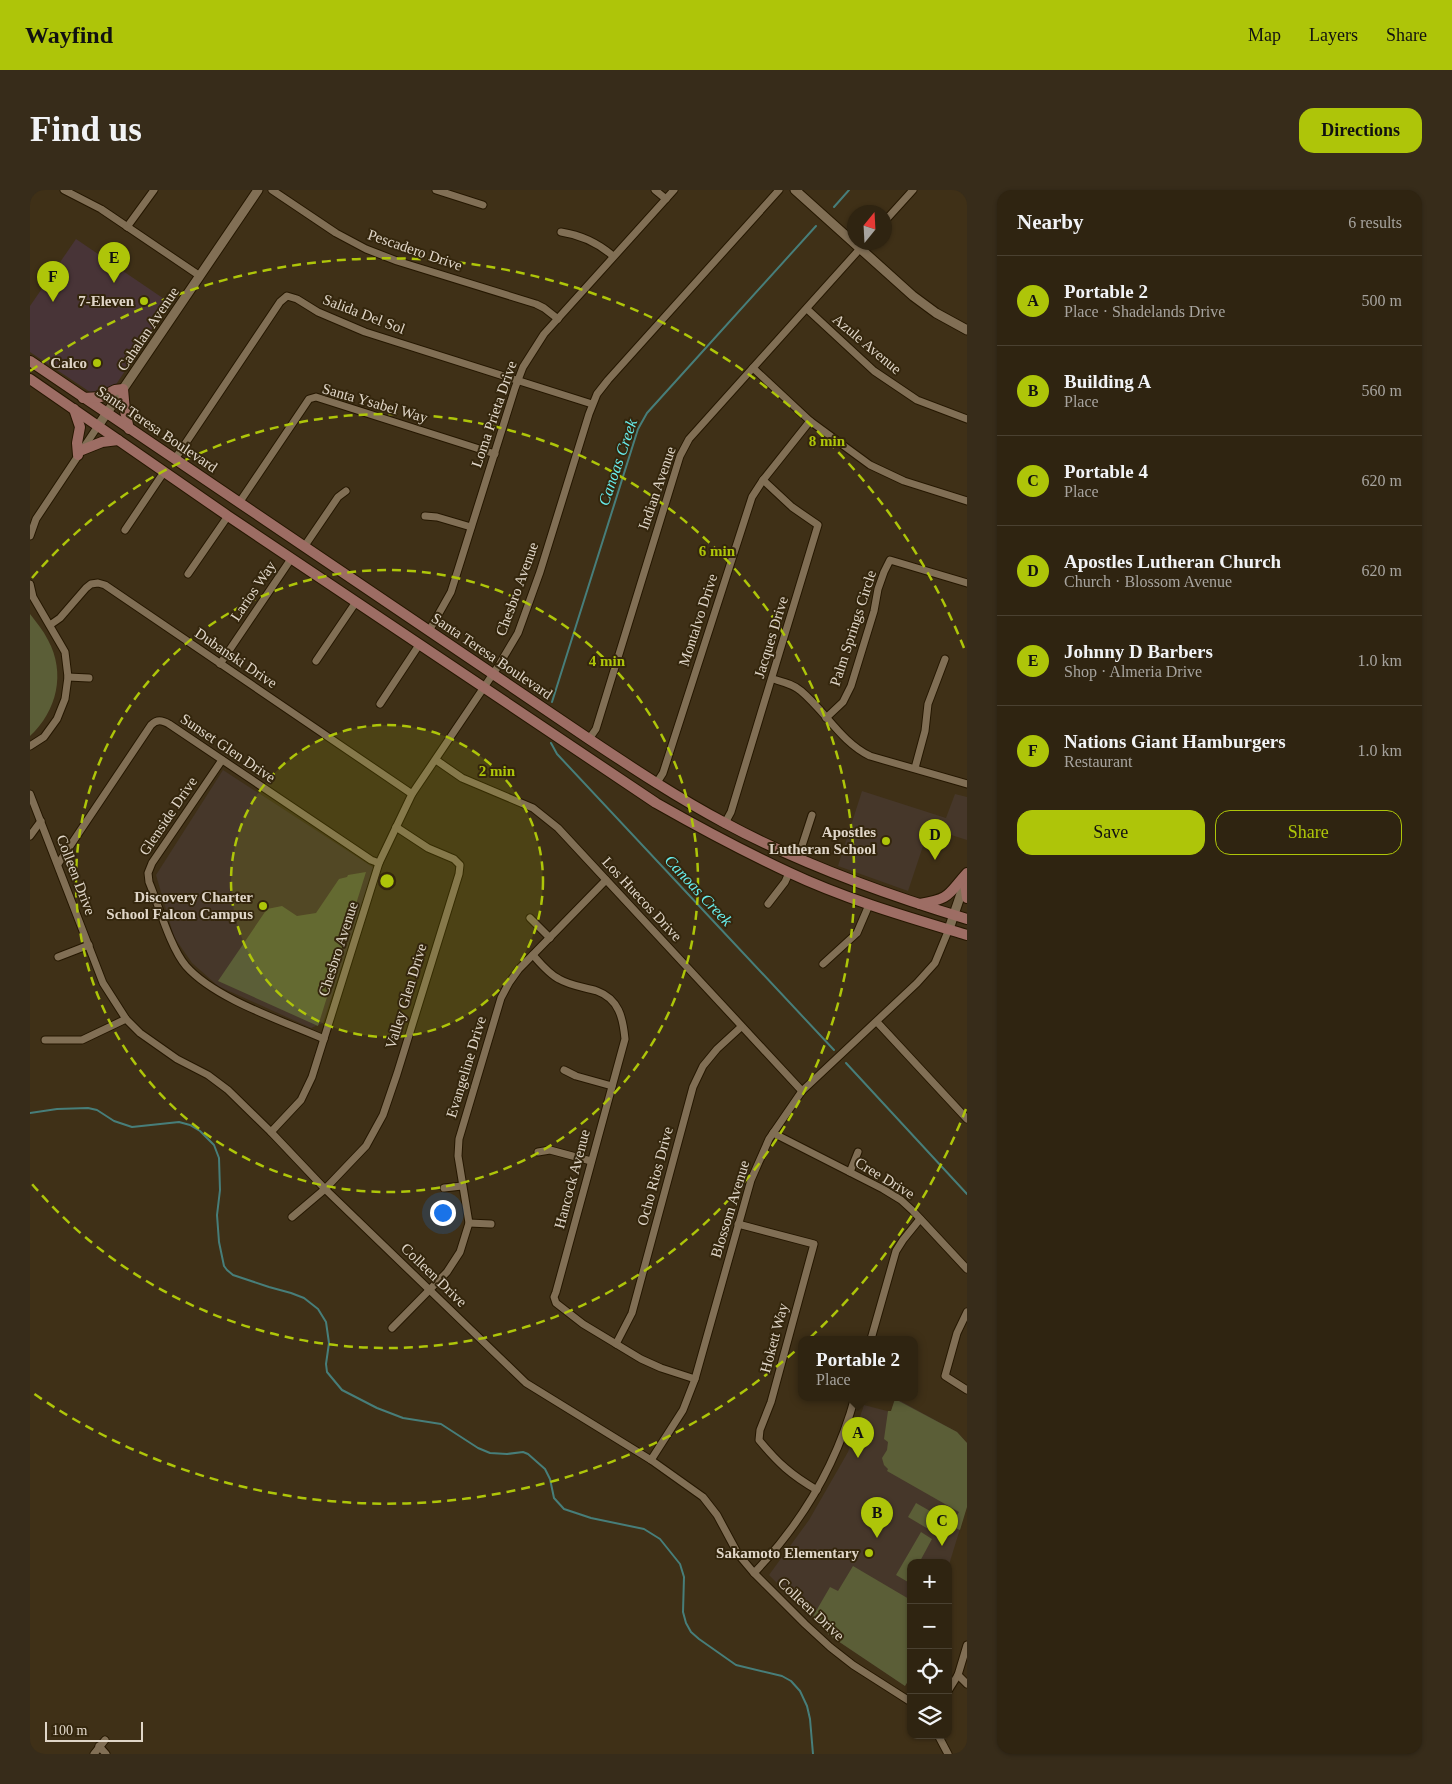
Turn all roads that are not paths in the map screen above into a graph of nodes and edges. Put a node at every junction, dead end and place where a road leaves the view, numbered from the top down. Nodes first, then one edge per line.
1 (64, 190) edge
2 (154, 190) edge
3 (258, 190) edge
4 (272, 190) edge
5 (436, 190) edge
6 (655, 190) edge
7 (674, 190) edge
8 (779, 190) edge
9 (795, 190) edge
10 (914, 190) edge
11 (666, 198) junction
12 (483, 204) dead end
13 (892, 213) edge
14 (127, 227) junction
15 (561, 232) dead end
16 (847, 233) edge
17 (859, 250) edge
18 (867, 250) edge
19 (613, 256) junction
20 (200, 276) junction
21 (806, 309) junction
22 (558, 319) junction
23 (967, 330) edge
24 (30, 361) edge
25 (753, 368) junction
26 (30, 379) edge
27 (518, 380) junction
28 (123, 390) junction
29 (83, 398) junction
30 (592, 404) junction
31 (74, 409) junction
32 (107, 414) junction
33 (967, 419) edge
34 (810, 421) junction
35 (98, 426) junction
36 (129, 428) junction
37 (118, 440) junction
38 (80, 452) junction
39 (495, 454) junction
40 (175, 459) junction
41 (164, 472) junction
42 (763, 480) junction
43 (346, 491) dead end
44 (967, 501) edge
45 (240, 503) junction
46 (228, 516) junction
47 (425, 516) dead end
48 (471, 527) junction
49 (125, 530) dead end
50 (30, 536) edge
51 (304, 547) junction
52 (292, 558) junction
53 (188, 574) dead end
54 (967, 583) edge
55 (30, 584) edge
56 (356, 602) junction
57 (50, 625) junction
58 (429, 631) junction
59 (419, 645) junction
60 (945, 659) dead end
61 (316, 661) dead end
62 (220, 664) junction
63 (493, 675) junction
64 (68, 677) junction
65 (89, 678) dead end
66 (773, 678) junction
67 (484, 688) junction
68 (380, 704) dead end
69 (826, 718) junction
70 (589, 740) junction
71 (30, 746) edge
72 (222, 760) junction
73 (436, 760) junction
74 (916, 768) junction
75 (656, 784) junction
76 (967, 784) edge
77 (30, 794) edge
78 (412, 794) junction
79 (812, 815) dead end
80 (40, 821) junction
81 (725, 823) junction
82 (396, 827) junction
83 (30, 836) edge
84 (798, 858) junction
85 (379, 863) junction
86 (58, 864) junction
87 (790, 873) junction
88 (966, 877) edge
89 (606, 880) junction
90 (967, 898) edge
91 (768, 904) dead end
92 (920, 904) junction
93 (869, 905) junction
94 (954, 915) junction
95 (530, 918) dead end
96 (967, 919) edge
97 (949, 929) junction
98 (967, 935) edge
99 (550, 938) junction
100 (89, 945) junction
101 (533, 955) junction
102 (58, 957) dead end
103 (823, 964) dead end
104 (126, 1019) junction
105 (877, 1022) junction
106 (741, 1027) junction
107 (324, 1038) junction
108 (44, 1040) dead end
109 (564, 1070) dead end
110 (612, 1086) junction
111 (802, 1091) junction
112 (967, 1119) edge
113 (271, 1132) junction
114 (773, 1133) junction
115 (538, 1152) dead end
116 (858, 1152) dead end
117 (591, 1161) junction
118 (850, 1172) junction
119 (462, 1186) junction
120 (444, 1188) dead end
121 (324, 1189) junction
122 (292, 1217) dead end
123 (920, 1219) junction
124 (469, 1223) junction
125 (491, 1224) dead end
126 (738, 1224) junction
127 (967, 1269) edge
128 (430, 1290) junction
129 (967, 1312) edge
130 (392, 1328) dead end
131 (872, 1336) edge
132 (616, 1344) junction
133 (695, 1379) junction
134 (967, 1390) edge
135 (854, 1401) edge
136 (651, 1460) junction
137 (817, 1490) junction
138 (754, 1573) junction
139 (967, 1645) edge
140 (958, 1675) junction
141 (967, 1684) edge
142 (952, 1685) edge
143 (907, 1699) edge
144 (940, 1739) edge
145 (105, 1740) dead end
146 (99, 1746) junction
147 (94, 1754) edge
148 (106, 1754) edge
149 (948, 1754) edge

1 - 14 street
2 - 14 street
3 - 20 street, Cahalan Avenue
4 - 22 street, Pescadero Drive
5 - 12 street
6 - 11 street
7 - 11 street, Loma Prieta Drive
8 - 30 street, Chesbro Avenue
9 - 16 street
10 - 13 street
11 - 19 street, Loma Prieta Drive
14 - 20 street
15 - 19 street
17 - 21 street, Indian Avenue
18 - 23 street
19 - 22 street, Loma Prieta Drive
20 - 28 street, Cahalan Avenue
21 - 25 street, Indian Avenue
21 - 33 street, Azule Avenue
22 - 27 street, Loma Prieta Drive
24 - 29 main road, Santa Teresa Boulevard
25 - 34 street
25 - 70 street, Indian Avenue
26 - 31 main road, Santa Teresa Boulevard
27 - 30 street, Salida Del Sol
27 - 39 street, Loma Prieta Drive
27 - 40 street, Salida Del Sol
28 - 29 main road
28 - 32 street, Cahalan Avenue
28 - 36 main road
29 - 32 main road, Santa Teresa Boulevard
30 - 63 street, Chesbro Avenue
31 - 35 main road, Santa Teresa Boulevard
31 - 38 main road
32 - 35 street, Cahalan Avenue
32 - 36 main road, Santa Teresa Boulevard
34 - 42 street, Montalvo Drive
34 - 44 street
35 - 37 main road, Santa Teresa Boulevard
35 - 38 street, Cahalan Avenue
36 - 40 main road, Santa Teresa Boulevard
37 - 38 main road
37 - 41 main road, Santa Teresa Boulevard
38 - 50 street, Cahalan Avenue
39 - 45 street, Santa Ysabel Way
39 - 48 street, Loma Prieta Drive
40 - 45 main road, Santa Teresa Boulevard
41 - 46 main road, Santa Teresa Boulevard
41 - 49 street
42 - 66 street, Jacques Drive
42 - 75 street, Montalvo Drive
43 - 51 street
45 - 51 main road, Santa Teresa Boulevard
46 - 52 main road, Santa Teresa Boulevard
46 - 53 street
47 - 48 street
48 - 58 street, Loma Prieta Drive
51 - 58 main road, Santa Teresa Boulevard
52 - 56 main road, Santa Teresa Boulevard
52 - 62 street, Larios Way
54 - 69 street, Palm Springs Circle
55 - 57 street
56 - 59 main road, Santa Teresa Boulevard
56 - 61 street
57 - 62 street, Dubanski Drive
57 - 64 street
58 - 63 main road, Santa Teresa Boulevard
59 - 67 main road, Santa Teresa Boulevard
59 - 68 street
60 - 74 street
62 - 78 street, Dubanski Drive
63 - 67 street, Chesbro Avenue
63 - 70 main road, Santa Teresa Boulevard
64 - 65 street
64 - 71 street
66 - 69 street
66 - 81 street, Jacques Drive
67 - 73 street, Chesbro Avenue
67 - 87 main road, Santa Teresa Boulevard
69 - 74 street
70 - 75 main road, Santa Teresa Boulevard
72 - 85 street, Sunset Glen Drive
72 - 86 street, Sunset Glen Drive
72 - 107 street, Glenside Drive
73 - 78 street, Chesbro Avenue
73 - 89 street, Los Huecos Drive
74 - 76 street
75 - 81 main road, Santa Teresa Boulevard
77 - 80 street, Colleen Drive
78 - 82 street, Chesbro Avenue
79 - 84 street
80 - 83 street
80 - 86 street, Colleen Drive
81 - 84 main road, Santa Teresa Boulevard
82 - 85 street, Chesbro Avenue
82 - 121 street, Valley Glen Drive
84 - 92 main road, Santa Teresa Boulevard
85 - 107 street, Chesbro Avenue
86 - 100 street, Colleen Drive
87 - 91 street
87 - 93 main road, Santa Teresa Boulevard
88 - 90 main road
88 - 92 main road
88 - 94 street, Blossom Avenue
89 - 99 street, Evangeline Drive
89 - 106 street, Los Huecos Drive
92 - 94 main road, Santa Teresa Boulevard
93 - 97 main road, Santa Teresa Boulevard
93 - 103 street
94 - 96 main road, Santa Teresa Boulevard
94 - 97 street, Blossom Avenue
95 - 99 street
97 - 98 main road, Santa Teresa Boulevard
97 - 105 street, Blossom Avenue
99 - 101 street, Evangeline Drive
100 - 102 street
100 - 104 street, Colleen Drive
101 - 110 street, Hancock Avenue
101 - 119 street, Evangeline Drive
104 - 108 street
104 - 113 street, Colleen Drive
105 - 111 street, Blossom Avenue
105 - 112 street
106 - 111 street, Los Huecos Drive
106 - 132 street, Ocho Rios Drive
107 - 113 street, Chesbro Avenue
109 - 110 street
110 - 117 street, Hancock Avenue
111 - 114 street, Blossom Avenue
113 - 121 street, Colleen Drive
114 - 118 street, Cree Drive
114 - 126 street, Blossom Avenue
115 - 117 street
116 - 118 street
117 - 132 street, Hancock Avenue
118 - 123 street, Cree Drive
119 - 120 street
119 - 124 street, Evangeline Drive
121 - 122 street
121 - 128 street, Colleen Drive
123 - 127 street, Cree Drive
123 - 131 street
124 - 125 street
124 - 128 street, Evangeline Drive
126 - 133 street, Blossom Avenue
126 - 137 street, Hokett Way
128 - 130 street, Evangeline Drive
128 - 136 street, Colleen Drive
129 - 134 street
132 - 133 street, Hancock Avenue
133 - 136 street, Blossom Avenue
135 - 137 street
136 - 138 street, Colleen Drive
137 - 138 street
138 - 143 street, Colleen Drive
139 - 140 street
140 - 141 street
140 - 142 street
144 - 149 street
145 - 146 street
146 - 147 street
146 - 148 street

